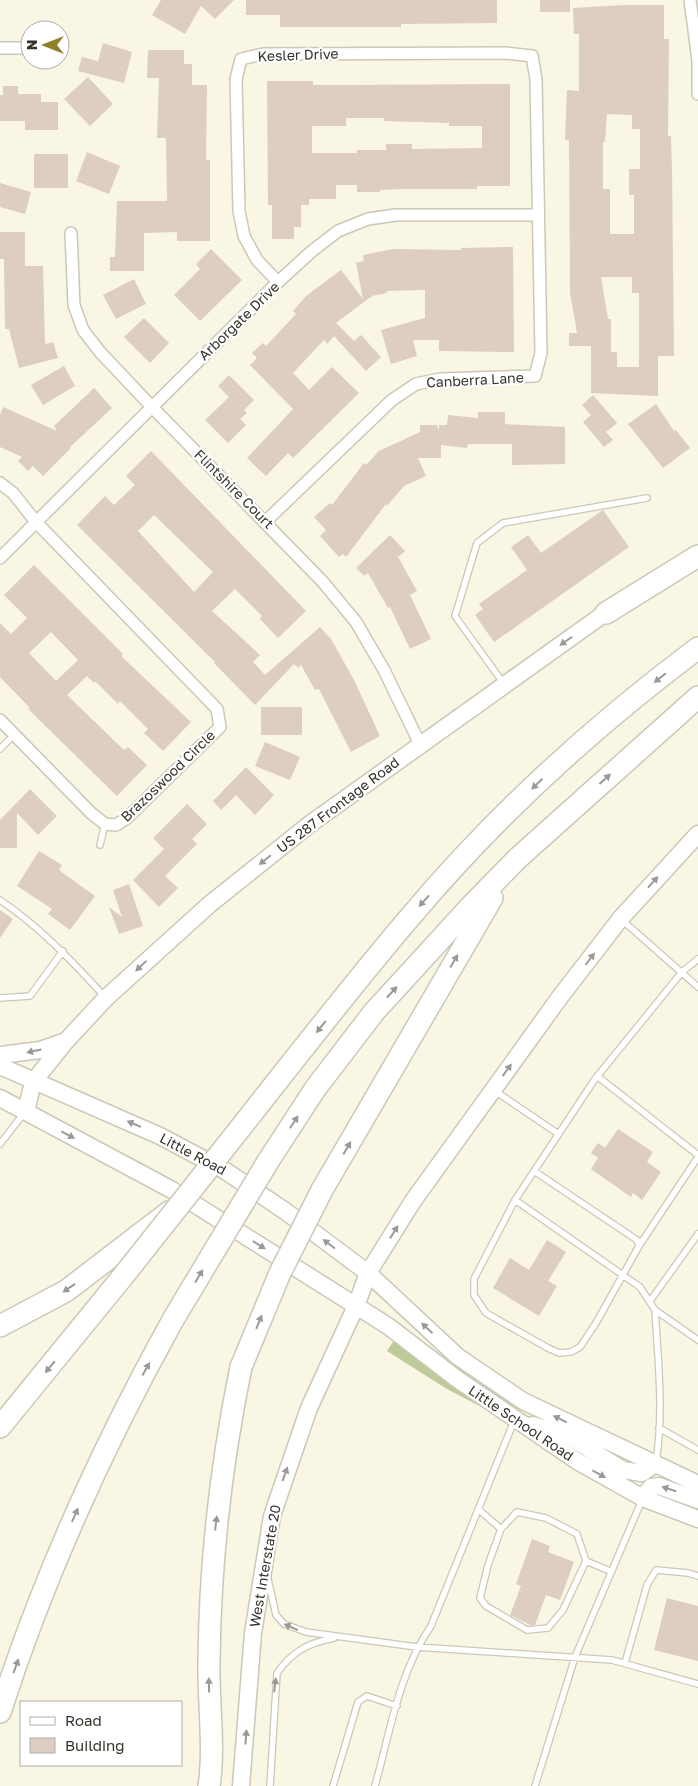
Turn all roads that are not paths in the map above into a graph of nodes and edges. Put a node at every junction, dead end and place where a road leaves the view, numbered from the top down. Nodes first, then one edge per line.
1 (690, 0) edge
2 (0, 48) edge
3 (20, 48) edge
4 (532, 56) joint
5 (698, 94) edge
6 (538, 215) junction
7 (71, 233) dead end
8 (278, 282) junction
9 (151, 406) junction
10 (0, 483) edge
11 (648, 498) dead end
12 (266, 521) junction
13 (36, 522) junction
14 (698, 544) edge
15 (698, 556) edge
16 (0, 558) edge
17 (606, 613) junction
18 (698, 648) edge
19 (504, 684) junction
20 (698, 697) edge
21 (0, 720) edge
22 (14, 735) junction
23 (420, 744) junction
24 (0, 749) edge
25 (105, 824) junction
26 (698, 834) edge
27 (100, 845) dead end
28 (518, 858) junction
29 (0, 900) edge
30 (620, 918) junction
31 (63, 951) junction
32 (698, 959) edge
33 (682, 972) junction
34 (698, 987) edge
35 (0, 998) edge
36 (106, 998) junction
37 (66, 1041) junction
38 (0, 1055) edge
39 (0, 1066) edge
40 (597, 1076) junction
41 (33, 1082) junction
42 (493, 1090) junction
43 (0, 1098) edge
44 (26, 1112) junction
45 (558, 1133) junction
46 (0, 1144) edge
47 (698, 1156) edge
48 (534, 1171) junction
49 (184, 1200) junction
50 (515, 1200) junction
51 (698, 1234) edge
52 (639, 1246) junction
53 (368, 1274) junction
54 (622, 1276) junction
55 (650, 1301) junction
56 (356, 1306) junction
57 (655, 1310) junction
58 (0, 1326) edge
59 (698, 1340) edge
60 (514, 1419) junction
61 (0, 1427) edge
62 (660, 1428) junction
63 (698, 1450) edge
64 (655, 1464) junction
65 (698, 1484) edge
66 (643, 1498) junction
67 (698, 1500) edge
68 (478, 1509) junction
69 (698, 1519) edge
70 (501, 1529) junction
71 (586, 1561) junction
72 (264, 1564) junction
73 (610, 1571) junction
74 (698, 1576) edge
75 (338, 1637) junction
76 (417, 1647) junction
77 (575, 1657) junction
78 (624, 1664) junction
79 (698, 1684) edge
80 (397, 1706) junction
81 (0, 1712) edge
82 (209, 1786) edge
83 (241, 1786) edge
84 (270, 1786) edge
85 (332, 1786) edge
86 (375, 1786) edge
87 (535, 1786) edge

1 - 5 street
2 - 3 street
4 - 6 street, Canberra Lane
4 - 8 street, Kesler Drive
6 - 8 street, Arborgate Drive
6 - 12 street, Canberra Lane
7 - 9 street, Flintshire Court
8 - 9 street, Arborgate Drive
9 - 12 street, Flintshire Court
9 - 13 street, Arborgate Drive
10 - 13 street
11 - 19 lane
12 - 23 street, Flintshire Court
13 - 16 street, Arborgate Drive
13 - 25 street, Brazoswood Circle
14 - 17 main road, US 287 Frontage Road
15 - 17 highway
17 -> 19 main road, US 287 Frontage Road
18 -> 49 highway, bridge
19 - 23 main road, US 287 Frontage Road
28 -> 20 highway
21 - 22 street, Brazoswood Circle
22 - 24 lane
22 - 25 street, Brazoswood Circle
23 -> 36 main road, US 287 Frontage Road
25 - 27 lane
30 -> 26 main road
81 -> 28 highway, bridge
82 -> 28 highway, bridge
29 - 31 lane
30 - 33 lane
42 -> 30 main road
31 - 35 lane
31 - 36 lane
32 - 33 lane
33 - 34 lane
33 - 40 lane
36 - 37 main road, US 287 Frontage Road
37 -> 38 main road
37 - 41 main road, US 287 Frontage Road
39 - 41 main road, Little Road
40 - 45 lane
40 - 47 lane
41 - 44 main road, US 287 Frontage Road
53 -> 41 main road, Little Road
42 - 45 lane
53 -> 42 main road
43 - 44 main road
44 - 46 lane
44 -> 56 main road
45 - 48 lane
47 - 52 lane
48 - 50 lane
48 - 52 lane
49 -> 58 highway, bridge
49 -> 61 highway, bridge
50 - 54 lane
50 - 54 lane
51 - 55 lane
52 - 54 lane
53 - 56 main road, West Interstate 20
64 -> 53 main road, Little School Road
54 - 55 lane
55 - 57 lane
56 - 60 main road, Little School Road
72 -> 56 main road, West Interstate 20
57 - 59 lane
57 - 62 lane
60 - 64 main road
60 -> 66 main road, Little School Road
60 - 68 lane
62 - 63 lane
62 - 64 lane
64 - 65 main road, Little School Road
67 -> 66 main road
66 - 69 main road, Little School Road
66 - 73 lane
68 - 70 lane
68 - 76 lane
70 - 71 lane
70 - 71 lane
71 - 73 lane
75 -> 72 lane
83 -> 72 main road, West Interstate 20
73 - 77 lane
74 - 78 lane
75 - 76 lane
84 -> 75 lane
76 - 77 lane
76 - 80 lane
77 - 78 lane
77 - 87 lane
78 - 79 lane
80 - 85 lane
80 - 86 lane

